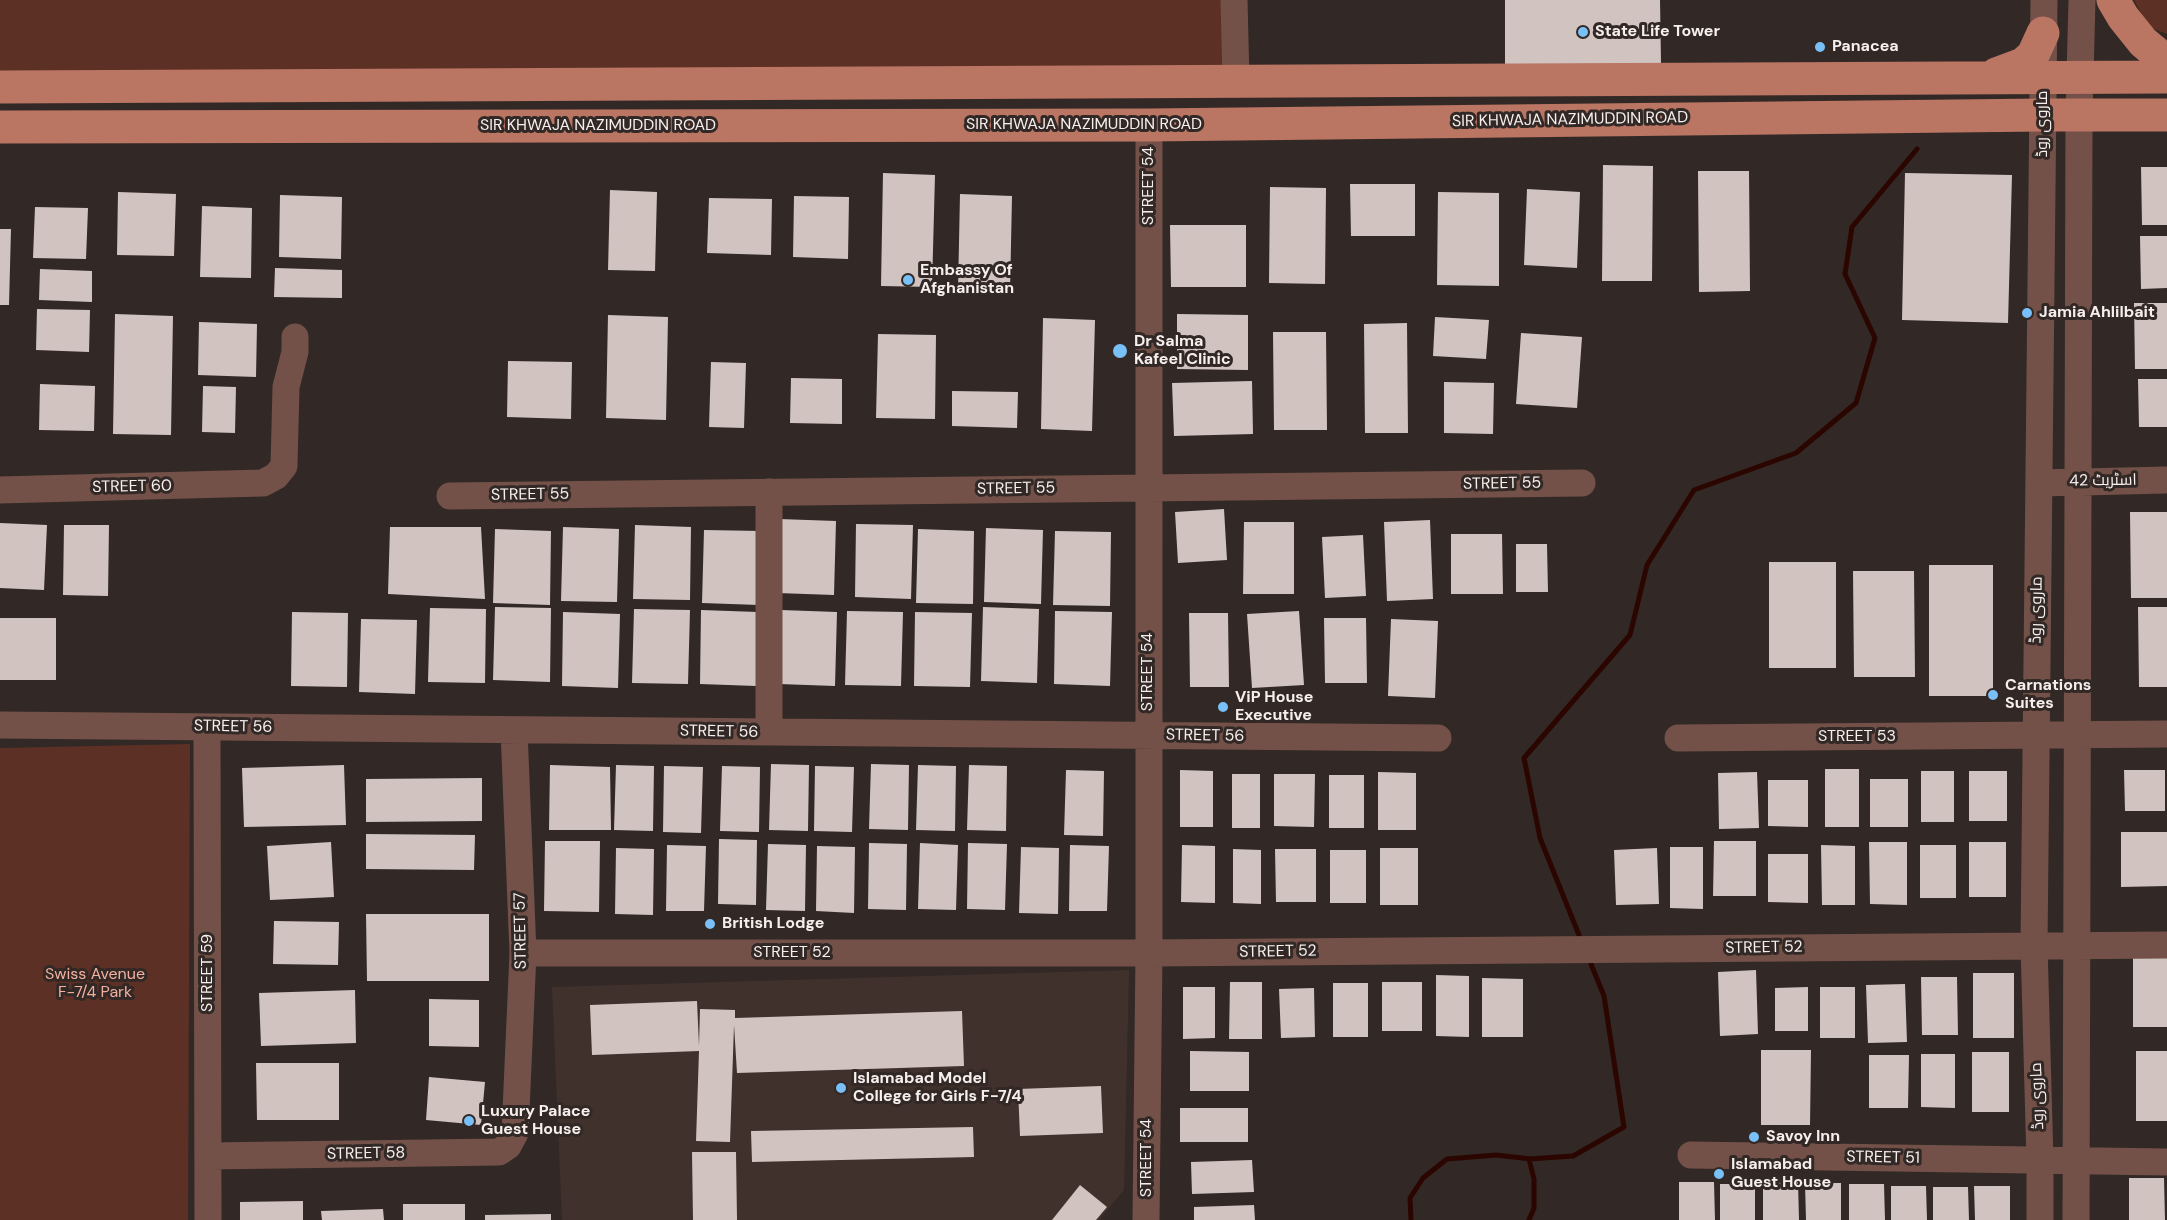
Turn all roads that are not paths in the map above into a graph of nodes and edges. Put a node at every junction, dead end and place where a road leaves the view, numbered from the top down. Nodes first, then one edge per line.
1 (1234, 0) edge
2 (2044, 0) edge
3 (2082, 0) edge
4 (2113, 0) edge
5 (2043, 33) junction
6 (2167, 62) edge
7 (2043, 77) junction
8 (2167, 77) edge
9 (1980, 78) junction
10 (2081, 78) junction
11 (1236, 81) junction
12 (844, 83) junction
13 (0, 87) edge
14 (2043, 115) junction
15 (2079, 115) junction
16 (2167, 115) edge
17 (1149, 125) junction
18 (848, 126) junction
19 (0, 127) edge
20 (295, 337) dead end
21 (2167, 480) edge
22 (2078, 481) junction
23 (1582, 483) dead end
24 (2039, 483) junction
25 (1148, 488) junction
26 (0, 490) edge
27 (769, 492) junction
28 (450, 496) dead end
29 (0, 725) edge
30 (207, 727) junction
31 (514, 730) junction
32 (769, 732) junction
33 (2078, 734) junction
34 (2167, 734) edge
35 (1148, 736) junction
36 (2036, 736) junction
37 (1438, 738) dead end
38 (1678, 738) dead end
39 (2034, 945) junction
40 (2077, 945) junction
41 (2167, 945) edge
42 (523, 952) junction
43 (1149, 953) junction
44 (516, 1133) joint
45 (1690, 1155) dead end
46 (208, 1156) junction
47 (2040, 1161) junction
48 (2076, 1162) junction
49 (2167, 1162) edge
50 (208, 1220) edge
51 (1146, 1220) edge
52 (2040, 1220) edge
53 (2076, 1220) edge

1 - 11 street
2 - 5 street, ماروی روڈ
3 - 10 street
4 - 6 main road
5 - 7 street, ماروی روڈ
5 - 9 main road
7 - 9 main road
7 - 10 main road
7 - 14 street, ماروی روڈ
8 - 10 main road
9 - 11 main road
10 - 15 street
11 - 12 main road
12 - 13 main road
12 - 18 main road
14 - 15 main road, SIR KHWAJA NAZIMUDDIN ROAD
14 - 17 main road, SIR KHWAJA NAZIMUDDIN ROAD
14 - 24 street, ماروی روڈ
15 - 16 main road, SIR KHWAJA NAZIMUDDIN ROAD
15 - 22 street
17 - 18 main road, SIR KHWAJA NAZIMUDDIN ROAD
17 - 25 street, STREET 54
18 - 19 main road, SIR KHWAJA NAZIMUDDIN ROAD
20 - 26 street, STREET 60
21 - 22 street, اسٹریٹ 42
22 - 24 street, اسٹریٹ 42
22 - 33 street
23 - 25 street, STREET 55
24 - 36 street, ماروی روڈ
25 - 27 street, STREET 55
25 - 35 street, STREET 54
27 - 28 street, STREET 55
27 - 32 street
29 - 30 street, STREET 56
30 - 31 street, STREET 56
30 - 46 street, STREET 59
31 - 32 street, STREET 56
31 - 42 street, STREET 57
32 - 35 street, STREET 56
33 - 34 street, STREET 53
33 - 36 street, STREET 53
33 - 40 street
35 - 37 street, STREET 56
35 - 43 street, STREET 54
36 - 38 street, STREET 53
36 - 39 street, ماروی روڈ
39 - 40 street, STREET 52
39 - 43 street, STREET 52
39 - 47 street, ماروی روڈ
40 - 41 street, STREET 52
40 - 48 street
42 - 43 street, STREET 52
42 - 44 street, STREET 57
43 - 51 street, STREET 54
44 - 46 street, STREET 58
45 - 47 street, STREET 51
46 - 50 street, STREET 59
47 - 48 street, STREET 51
47 - 52 street, ماروی روڈ
48 - 49 street, STREET 51
48 - 53 street

